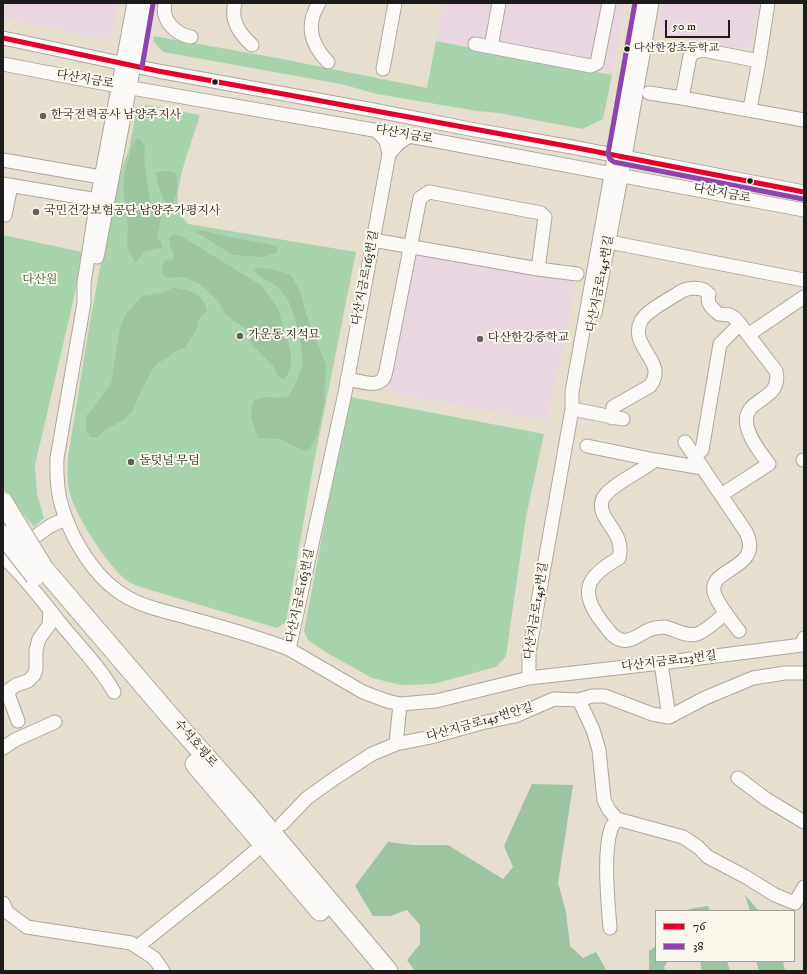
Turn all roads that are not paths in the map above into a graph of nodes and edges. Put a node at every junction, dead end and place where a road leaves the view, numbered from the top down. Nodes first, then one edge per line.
1 (134, 3) edge
2 (146, 3) edge
3 (165, 3) edge
4 (235, 3) edge
5 (319, 3) edge
6 (395, 3) edge
7 (499, 3) edge
8 (609, 3) edge
9 (642, 3) edge
10 (652, 3) edge
11 (768, 3) edge
12 (191, 37) dead end
13 (3, 38) edge
14 (475, 44) dead end
15 (252, 45) dead end
16 (491, 47) junction
17 (759, 61) junction
18 (328, 62) dead end
19 (3, 64) edge
20 (129, 65) junction
21 (383, 68) dead end
22 (639, 79) junction
23 (124, 87) junction
24 (649, 93) junction
25 (682, 98) junction
26 (634, 105) junction
27 (750, 109) junction
28 (804, 120) edge
29 (377, 130) junction
30 (409, 136) junction
31 (389, 154) junction
32 (620, 156) junction
33 (3, 160) edge
34 (617, 175) junction
35 (101, 177) junction
36 (7, 185) edge
37 (804, 192) edge
38 (97, 200) junction
39 (804, 210) edge
40 (3, 214) edge
41 (373, 240) junction
42 (609, 242) junction
43 (410, 246) junction
44 (595, 262) junction
45 (538, 269) junction
46 (577, 274) junction
47 (804, 280) edge
48 (591, 285) junction
49 (804, 297) edge
50 (84, 303) junction
51 (740, 324) junction
52 (748, 335) junction
53 (347, 379) junction
54 (572, 410) junction
55 (685, 442) dead end
56 (587, 446) dead end
57 (695, 456) junction
58 (655, 460) junction
59 (703, 468) junction
60 (722, 494) junction
61 (3, 502) edge
62 (3, 516) edge
63 (65, 519) junction
64 (3, 535) edge
65 (4, 560) edge
66 (39, 572) junction
67 (50, 610) junction
68 (726, 613) junction
69 (739, 631) dead end
70 (803, 646) edge
71 (289, 649) junction
72 (661, 663) junction
73 (804, 673) edge
74 (529, 678) junction
75 (114, 692) dead end
76 (579, 700) junction
77 (400, 704) junction
78 (668, 718) junction
79 (18, 721) dead end
80 (55, 722) dead end
81 (396, 744) junction
82 (3, 748) edge
83 (738, 778) dead end
84 (618, 819) junction
85 (804, 822) edge
86 (282, 824) dead end
87 (254, 852) dead end
88 (804, 887) edge
89 (3, 904) edge
90 (610, 928) dead end
91 (137, 947) junction
92 (163, 971) edge
93 (371, 971) edge
94 (388, 971) edge

1 - 20 street
2 - 20 street
3 - 12 street
4 - 15 street
5 - 18 street
6 - 21 street
7 - 16 street
8 - 16 street
9 - 32 street
10 - 22 street
11 - 17 street
13 - 20 street, 다산지금로
14 - 16 street
17 - 25 street
17 - 27 street
19 - 23 street, 다산지금로
20 - 23 street, 다산지금로163번길
20 - 32 street, 다산지금로
22 - 24 street
22 - 26 street
23 - 29 street, 다산지금로
23 - 35 street, 다산지금로163번길
23 - 50 street, 다산지금로163번길
24 - 25 street
24 - 26 street
25 - 27 street
26 - 32 street
27 - 28 street
29 - 30 street, 다산지금로
29 - 31 street
30 - 31 street
30 - 34 street, 다산지금로
31 - 41 street, 다산지금로163번길
32 - 34 street, 다산지금로145번길
32 - 37 street, 다산지금로
33 - 35 street
34 - 39 street, 다산지금로
34 - 42 street, 다산지금로145번길
34 - 44 street, 다산지금로145번길
35 - 38 street, 다산지금로163번길
36 - 38 street
36 - 40 street
38 - 50 street, 다산지금로163번길
41 - 43 street
41 - 53 street, 다산지금로163번길
42 - 47 street
42 - 54 street, 다산지금로145번길
43 - 45 street
43 - 45 street
43 - 53 street
44 - 46 street
44 - 48 street, 다산지금로145번길
45 - 46 street
46 - 48 street
48 - 54 street, 다산지금로145번길
49 - 52 street
50 - 63 street, 다산지금로163번길
51 - 52 street
51 - 54 street
51 - 57 street
52 - 60 street
53 - 71 street, 다산지금로163번길
54 - 74 street, 다산지금로145번길
55 - 57 street
56 - 58 street
57 - 59 street
58 - 59 street
58 - 68 street
59 - 60 street
60 - 68 street
61 - 66 highway, bridge
62 - 66 highway, 수석호평로, bridge
63 - 65 street
63 - 71 street, 다산지금로163번길
64 - 66 highway, 수석호평로, bridge
65 - 67 street
66 - 93 highway, 수석호평로
66 - 94 highway, 수석호평로
67 - 75 street
67 - 79 street
68 - 69 street
70 - 72 street, 다산지금로123번길
71 - 77 street
72 - 74 street, 다산지금로123번길
72 - 78 street
73 - 78 street
74 - 77 street
76 - 78 street, 다산지금로145번안길
76 - 81 street, 다산지금로145번안길
76 - 84 street
77 - 81 street
80 - 82 street
81 - 86 street, 다산지금로145번안길
83 - 85 street
84 - 88 street
84 - 90 street
87 - 91 street
89 - 91 street
91 - 92 street

